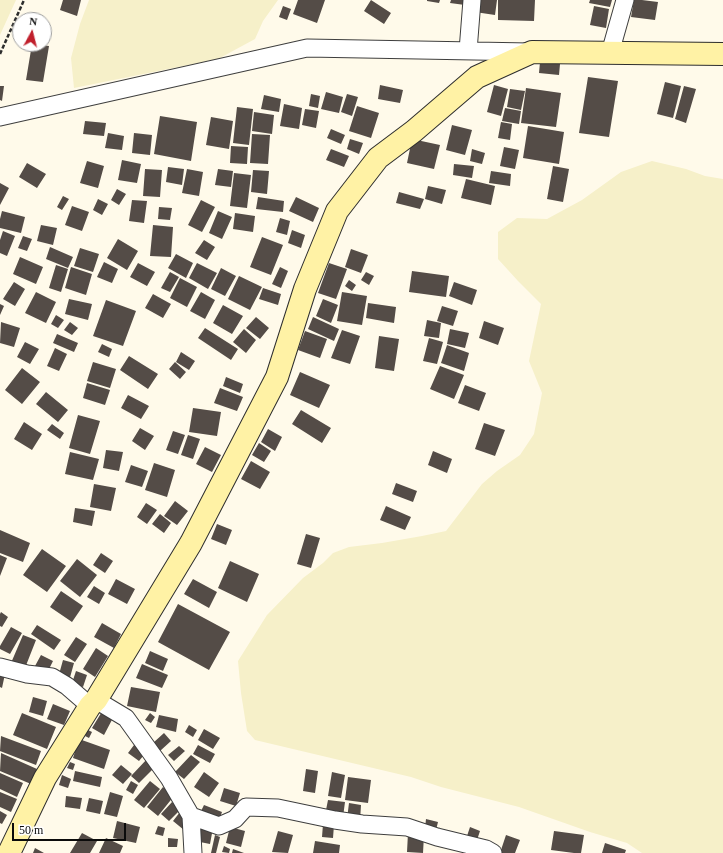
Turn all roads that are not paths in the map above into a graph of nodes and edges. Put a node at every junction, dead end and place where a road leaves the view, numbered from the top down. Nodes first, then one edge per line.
1 (472, 0) edge
2 (625, 0) edge
3 (468, 51) junction
4 (532, 52) junction
5 (610, 53) junction
6 (723, 54) edge
7 (0, 117) edge
8 (0, 667) edge
9 (93, 703) junction
10 (192, 816) junction
11 (9, 853) edge
12 (193, 853) edge
13 (493, 853) edge

1 - 3 street
2 - 5 street
3 - 4 street
3 - 7 street
4 - 5 main road
4 - 9 main road
5 - 6 main road
8 - 9 street
9 - 10 street
9 - 11 main road
10 - 12 street
10 - 13 street

